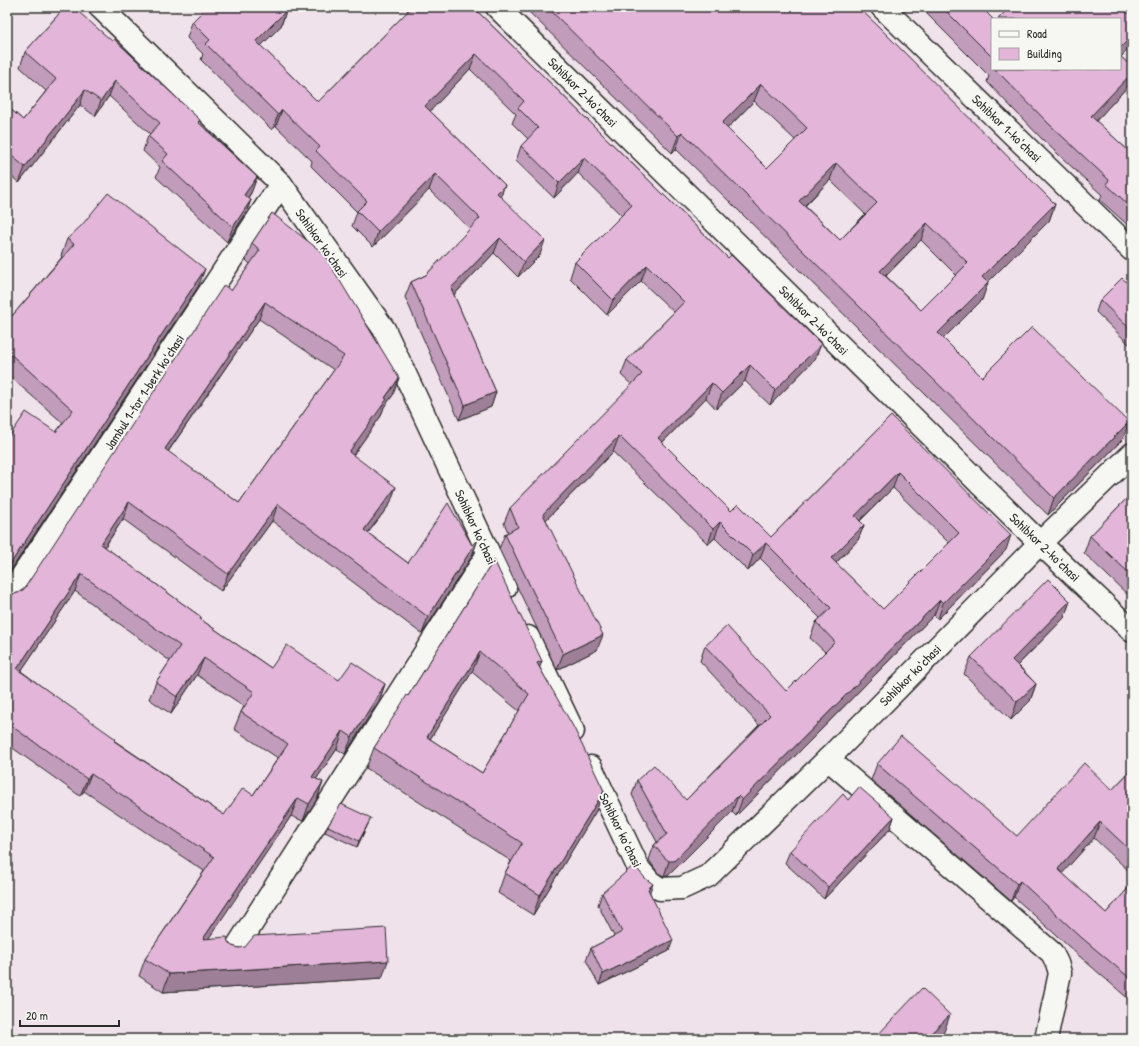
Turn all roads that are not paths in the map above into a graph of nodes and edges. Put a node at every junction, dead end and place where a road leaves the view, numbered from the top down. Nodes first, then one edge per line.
1 (100, 7) edge
2 (497, 7) edge
3 (882, 7) edge
4 (281, 184) junction
5 (1132, 250) edge
6 (1132, 454) edge
7 (1040, 543) junction
8 (488, 554) junction
9 (7, 600) edge
10 (1132, 631) edge
11 (828, 759) junction
12 (233, 953) edge
13 (1046, 1039) edge

1 - 4 street, Sohibkor koʻchasi
2 - 7 street, Sohibkor 2-koʻchasi
3 - 5 street, Sohibkor 1-koʻchasi
4 - 8 street, Sohibkor koʻchasi
4 - 9 street, Jambul 1-tor 1-berk koʻchasi
6 - 7 street, Sohibkor koʻchasi
7 - 10 street, Sohibkor 2-koʻchasi
7 - 11 street, Sohibkor koʻchasi
8 - 11 street, Sohibkor koʻchasi
8 - 12 street
11 - 13 street

